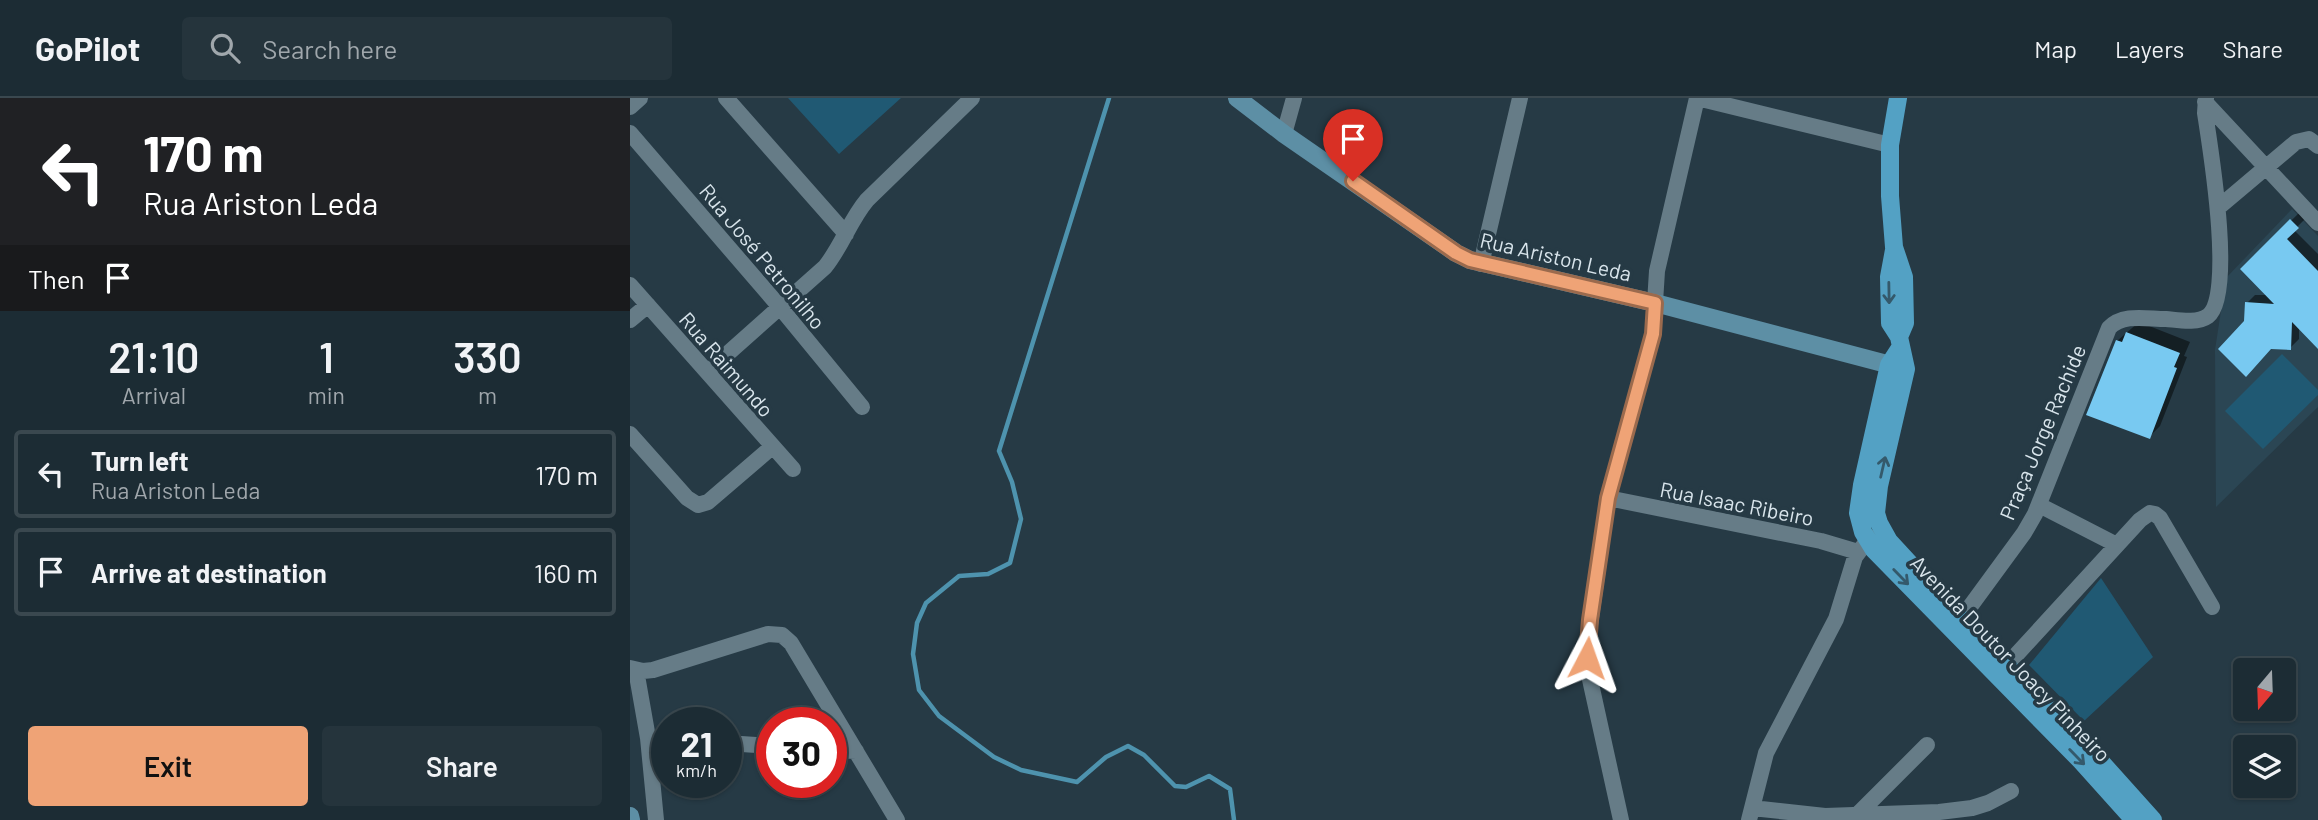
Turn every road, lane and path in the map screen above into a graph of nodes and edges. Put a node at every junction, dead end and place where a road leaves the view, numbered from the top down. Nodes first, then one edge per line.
1 (640, 98) edge
2 (726, 98) edge
3 (972, 98) edge
4 (1237, 98) edge
5 (1294, 98) edge
6 (1520, 98) edge
7 (1697, 98) edge
8 (1898, 98) edge
9 (2205, 100) edge
10 (630, 107) edge
11 (630, 133) edge
12 (1284, 134) junction
13 (1890, 145) junction
14 (2318, 146) edge
15 (2266, 168) junction
16 (2219, 207) junction
17 (2318, 223) edge
18 (846, 234) junction
19 (1481, 264) junction
20 (630, 285) edge
21 (1655, 303) junction
22 (648, 305) junction
23 (779, 306) junction
24 (630, 320) edge
25 (1897, 367) junction
26 (707, 372) junction
27 (862, 407) dead end
28 (630, 434) edge
29 (772, 447) junction
30 (793, 469) dead end
31 (1608, 498) junction
32 (2039, 505) junction
33 (1870, 542) junction
34 (2118, 545) junction
35 (2211, 607) dead end
36 (1961, 619) junction
37 (2007, 666) junction
38 (633, 669) edge
39 (648, 738) junction
40 (651, 738) edge
41 (1927, 745) dead end
42 (847, 751) edge
43 (856, 751) junction
44 (2011, 791) dead end
45 (2123, 797) junction
46 (1751, 814) edge
47 (1858, 814) junction
48 (656, 820) edge
49 (897, 820) edge
50 (1621, 820) edge
51 (2134, 820) edge
52 (2153, 820) edge

1 - 10 street
2 - 18 street
3 - 18 street
4 - 12 street, Rua Ariston Leda
5 - 12 street
6 - 19 street
7 - 13 street
7 - 21 street
8 - 13 main road
9 - 15 street
9 - 16 street
11 - 23 street, Rua José Petronilho
12 - 19 street, Rua Ariston Leda
13 - 25 main road
14 - 15 street
15 - 16 street
15 - 17 street
16 - 32 street, Praça Jorge Rachide
18 - 23 street
19 - 21 street, Rua Ariston Leda
20 - 22 street, Rua Raimundo
21 - 25 street, Rua Ariston Leda
21 - 31 street
22 - 24 street
22 - 26 street, Rua Raimundo
23 - 26 street
23 - 27 street, Rua José Petronilho
33 -> 25 main road
25 - 33 main road, Avenida Doutor Joacy Pinheiro
26 - 29 street, Rua Raimundo
28 - 29 street
29 - 30 street, Rua Raimundo
31 - 33 street, Rua Isaac Ribeiro
31 - 50 street
32 - 34 street
32 - 36 street, Praça Jorge Rachide
33 - 36 main road, Avenida Doutor Joacy Pinheiro
33 -> 45 main road, Avenida Doutor Joacy Pinheiro
33 - 46 street
34 - 35 street
34 - 37 street
36 - 37 main road, Avenida Doutor Joacy Pinheiro
37 - 45 main road, Avenida Doutor Joacy Pinheiro
38 - 39 street
38 - 43 street
39 - 40 street
39 - 48 street
41 - 47 street
42 - 43 street
43 - 49 street
44 - 47 street
45 - 51 main road, Avenida Doutor Joacy Pinheiro
45 - 52 main road, Avenida Doutor Joacy Pinheiro
46 - 47 street

